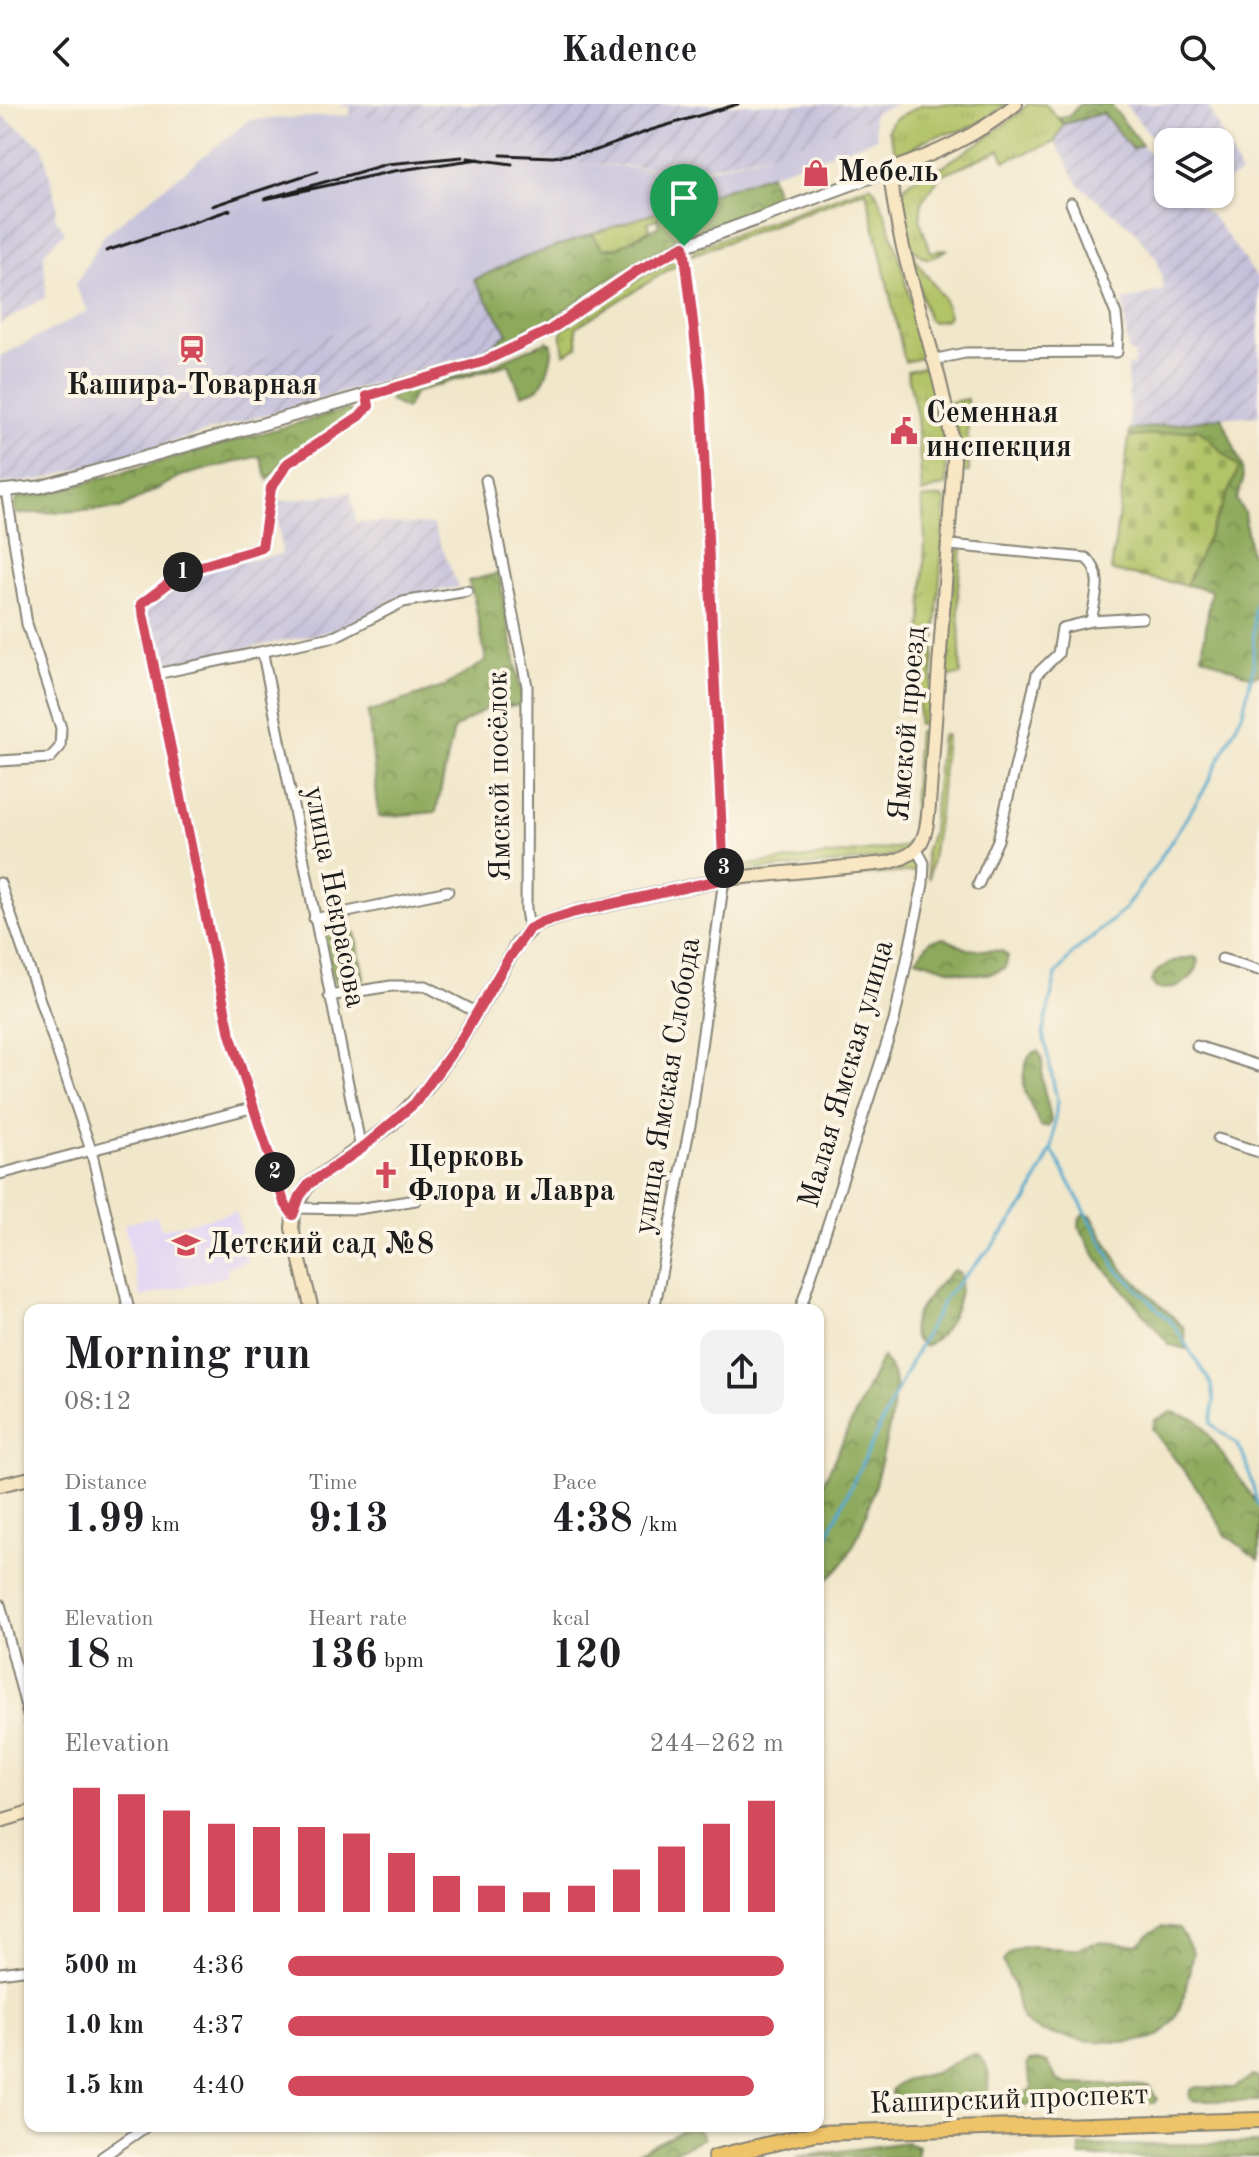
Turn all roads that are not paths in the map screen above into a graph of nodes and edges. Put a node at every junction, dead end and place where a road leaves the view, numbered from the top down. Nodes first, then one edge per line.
1 (1016, 104) edge
2 (890, 170) junction
3 (1071, 203) dead end
4 (684, 246) junction
5 (932, 360) junction
6 (367, 396) junction
7 (486, 480) dead end
8 (3, 490) edge
9 (950, 545) junction
10 (467, 591) dead end
11 (1142, 618) dead end
12 (1091, 621) junction
13 (263, 654) junction
14 (156, 674) junction
15 (0, 761) edge
16 (917, 850) junction
17 (724, 879) junction
18 (0, 883) edge
19 (978, 885) dead end
20 (448, 891) dead end
21 (314, 919) junction
22 (529, 929) junction
23 (1222, 959) dead end
24 (1259, 970) edge
25 (329, 996) junction
26 (476, 1012) junction
27 (1197, 1046) dead end
28 (1259, 1066) edge
29 (255, 1107) junction
30 (1218, 1139) dead end
31 (361, 1149) junction
32 (91, 1150) junction
33 (1259, 1152) edge
34 (0, 1174) edge
35 (416, 1200) dead end
36 (293, 1212) junction
37 (128, 1304) edge
38 (310, 1304) edge
39 (655, 1304) edge
40 (802, 1304) edge
41 (24, 1479) edge
42 (0, 1485) edge
43 (0, 1604) edge
44 (24, 1699) edge
45 (24, 1814) edge
46 (0, 1821) edge
47 (24, 1970) edge
48 (0, 1973) edge
49 (1259, 2120) edge
50 (138, 2132) edge
51 (102, 2157) edge
52 (715, 2157) edge

1 - 2 main road
2 - 4 street
2 - 5 main road, Ямской проезд
3 - 5 street
4 - 6 street
4 - 17 street, улица Ямская Слобода
5 - 9 main road, Ямской проезд
6 - 8 street
6 - 14 street
7 - 22 street, Ямской посёлок
8 - 15 street
9 - 12 street
9 - 16 main road, Ямской проезд
10 - 13 street
11 - 12 street
12 - 19 street
13 - 14 street
13 - 21 street, улица Некрасова
14 - 29 street
16 - 17 main road, Ямской проезд
16 - 40 street, Малая Ямская улица
17 - 22 main road, Ямской проезд
17 - 39 street, улица Ямская Слобода
18 - 32 street
20 - 21 street
21 - 25 street, улица Некрасова
22 - 26 main road
23 - 24 street
25 - 26 street
25 - 31 street, улица Некрасова
26 - 31 main road
27 - 28 street
29 - 32 street
29 - 36 street
30 - 33 street
31 - 36 main road
32 - 34 street
32 - 37 street
35 - 36 street
36 - 38 main road
41 - 42 main road
43 - 44 street
45 - 46 main road
47 - 48 street
49 - 52 main road, Каширский проспект
50 - 51 street

